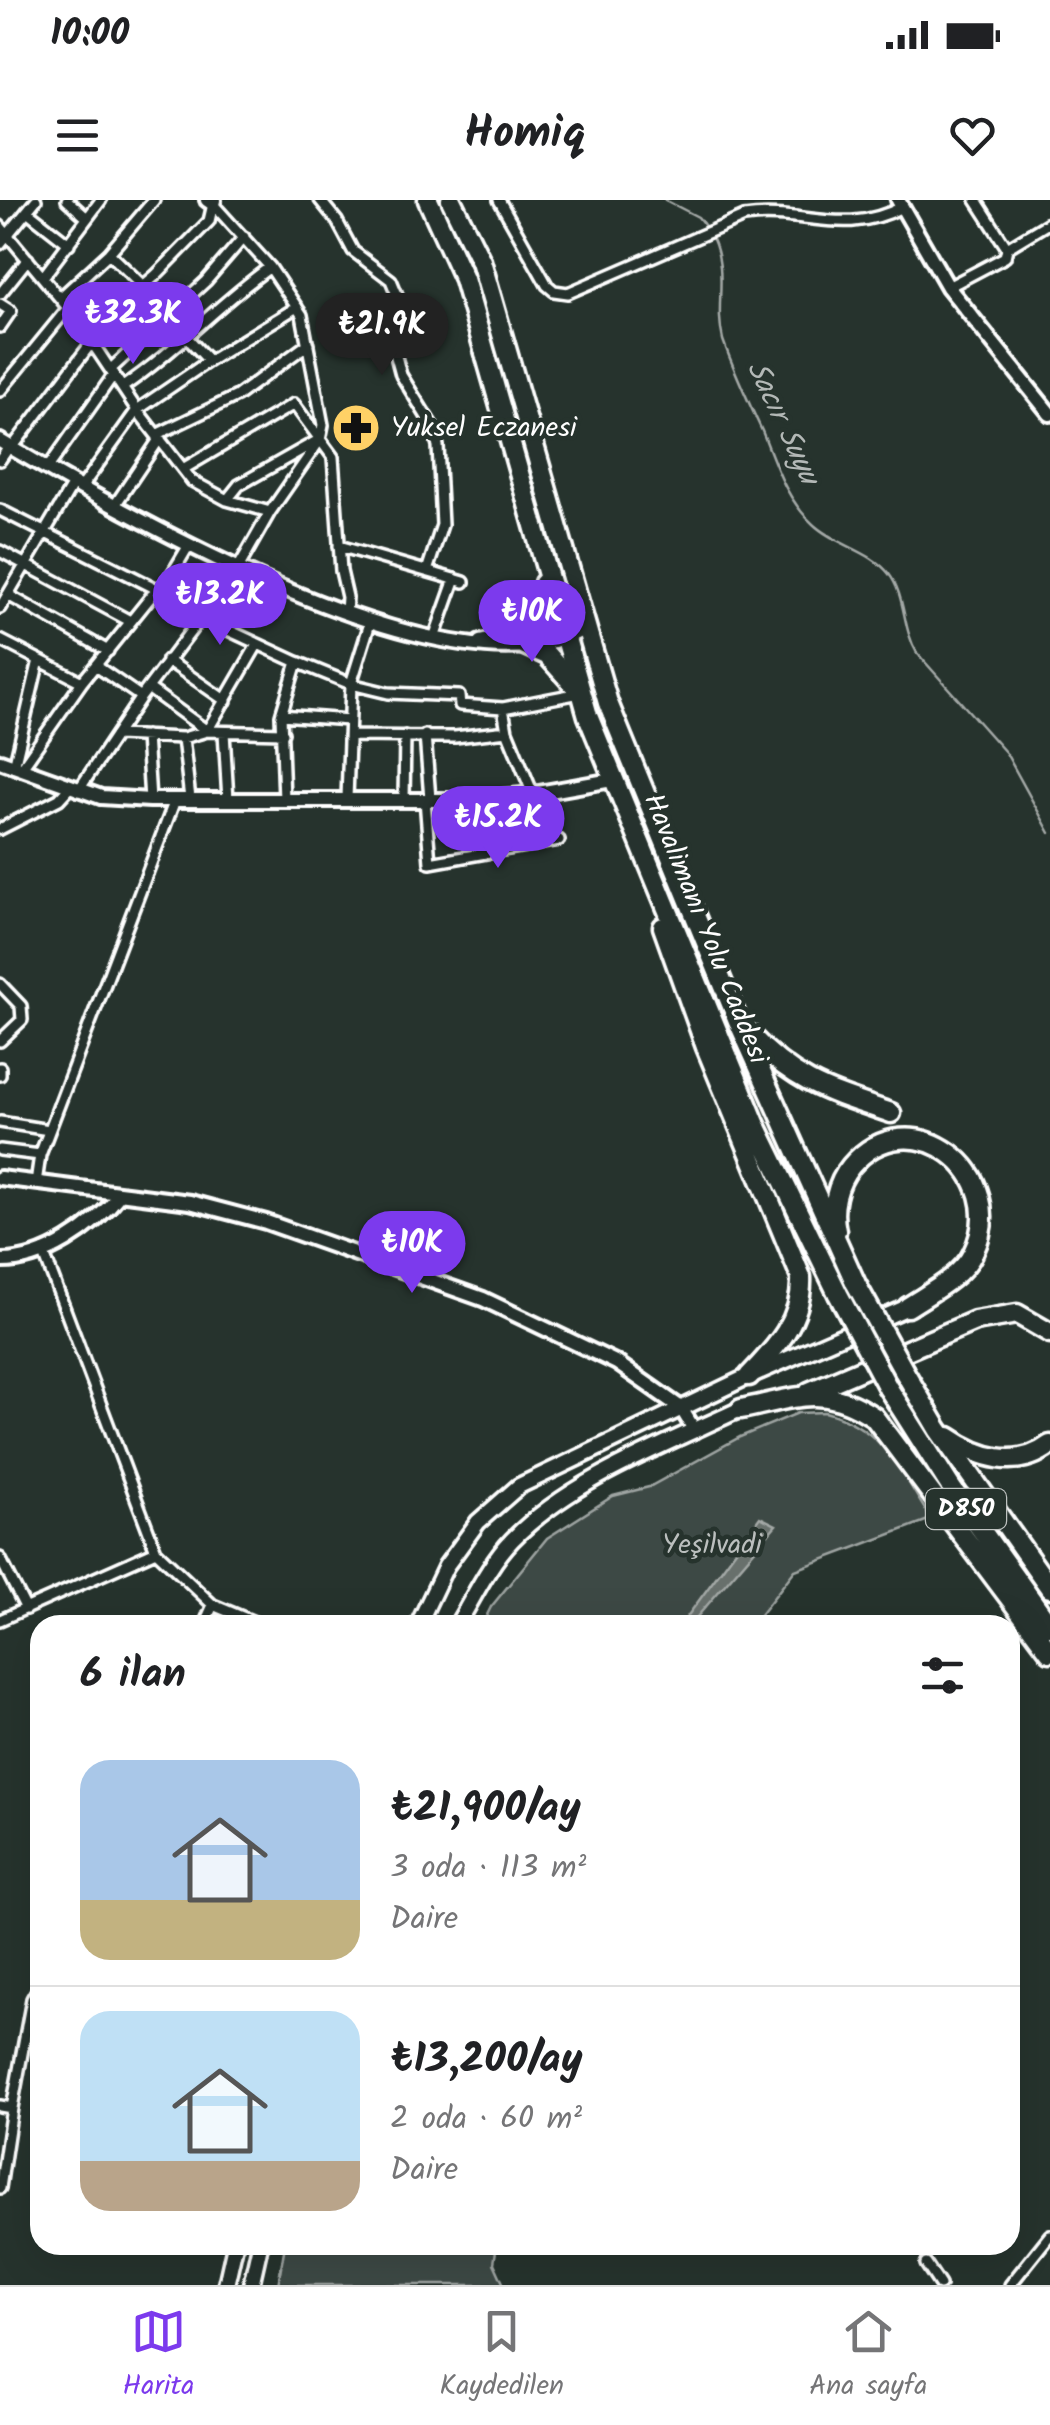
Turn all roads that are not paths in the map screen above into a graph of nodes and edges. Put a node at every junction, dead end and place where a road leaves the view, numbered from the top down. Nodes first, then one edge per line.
1 (36, 200) edge
2 (67, 200) edge
3 (102, 200) edge
4 (154, 200) edge
5 (320, 200) edge
6 (428, 200) edge
7 (451, 200) edge
8 (499, 200) edge
9 (976, 200) edge
10 (211, 201) edge
11 (900, 203) edge
12 (27, 211) junction
13 (88, 218) junction
14 (1050, 222) edge
15 (4, 230) edge
16 (244, 236) junction
17 (0, 244) edge
18 (69, 244) junction
19 (1007, 248) junction
20 (109, 253) junction
21 (28, 259) junction
22 (270, 266) junction
23 (43, 277) junction
24 (143, 286) junction
25 (948, 287) junction
26 (0, 294) edge
27 (60, 298) junction
28 (0, 304) edge
29 (297, 307) junction
30 (68, 308) junction
31 (167, 316) junction
32 (0, 327) edge
33 (186, 335) junction
34 (90, 339) junction
35 (308, 344) junction
36 (209, 361) junction
37 (112, 371) junction
38 (123, 387) junction
39 (0, 391) edge
40 (137, 410) junction
41 (1050, 414) edge
42 (159, 436) junction
43 (320, 440) junction
44 (7, 445) edge
45 (0, 460) edge
46 (183, 469) junction
47 (47, 470) junction
48 (77, 486) junction
49 (227, 500) junction
50 (116, 504) junction
51 (0, 510) edge
52 (270, 512) junction
53 (45, 532) junction
54 (189, 545) junction
55 (340, 546) junction
56 (0, 551) edge
57 (26, 564) junction
58 (237, 570) junction
59 (427, 571) junction
60 (546, 573) junction
61 (157, 590) junction
62 (8, 595) junction
63 (0, 608) edge
64 (346, 613) junction
65 (200, 617) junction
66 (130, 622) junction
67 (370, 623) junction
68 (584, 627) junction
69 (561, 631) junction
70 (434, 638) junction
71 (0, 640) edge
72 (520, 640) junction
73 (257, 645) junction
74 (108, 651) junction
75 (39, 660) junction
76 (168, 660) junction
77 (296, 662) junction
78 (96, 666) junction
79 (82, 682) junction
80 (350, 684) junction
81 (144, 692) junction
82 (580, 693) junction
83 (226, 701) junction
84 (503, 708) junction
85 (282, 715) junction
86 (349, 720) junction
87 (207, 731) junction
88 (508, 731) junction
89 (224, 732) junction
90 (283, 733) junction
91 (117, 735) junction
92 (424, 735) junction
93 (146, 736) junction
94 (351, 736) junction
95 (405, 736) junction
96 (183, 738) junction
97 (0, 761) edge
98 (18, 768) junction
99 (612, 780) junction
100 (74, 789) junction
101 (532, 794) junction
102 (347, 798) junction
103 (190, 799) junction
104 (404, 799) junction
105 (427, 799) junction
106 (150, 800) junction
107 (176, 800) junction
108 (228, 800) junction
109 (284, 800) junction
110 (0, 829) edge
111 (638, 836) junction
112 (559, 840) dead end
113 (0, 984) edge
114 (740, 1024) junction
115 (0, 1041) edge
116 (892, 1113) dead end
117 (0, 1122) edge
118 (50, 1130) junction
119 (0, 1150) edge
120 (40, 1156) junction
121 (0, 1178) edge
122 (36, 1183) junction
123 (120, 1194) junction
124 (44, 1251) junction
125 (841, 1251) junction
126 (0, 1261) edge
127 (908, 1307) joint
128 (1050, 1333) edge
129 (748, 1376) junction
130 (804, 1394) junction
131 (681, 1408) junction
132 (742, 1410) joint
133 (938, 1429) junction
134 (695, 1431) junction
135 (1050, 1445) edge
136 (156, 1551) junction
137 (0, 1558) edge
138 (1050, 1588) edge
139 (214, 1604) junction
140 (26, 1609) junction
141 (209, 1615) edge
142 (239, 1615) edge
143 (423, 1615) edge
144 (463, 1615) edge
145 (0, 1620) edge
146 (1050, 1626) edge
147 (1050, 1652) edge
148 (30, 2011) edge
149 (0, 2106) edge
150 (12, 2108) junction
151 (0, 2188) edge
152 (1050, 2236) edge
153 (233, 2255) edge
154 (258, 2255) edge
155 (926, 2264) dead end
156 (226, 2285) edge
157 (251, 2285) edge
158 (940, 2285) edge
159 (1010, 2285) edge

1 - 12 street
2 - 13 street
3 - 13 street
4 - 20 street
5 - 59 street
6 - 60 highway, Havalimanı Yolu Caddesi / D850
7 - 68 highway, Havalimanı Yolu Caddesi / D850
8 - 11 street
9 - 19 street
10 - 16 street
10 - 24 street
11 - 25 street
12 - 15 street
12 - 18 street
13 - 18 street
14 - 19 street
15 - 17 street
15 - 21 street
16 - 22 street
16 - 31 street
18 - 23 street
19 - 25 street
20 - 24 street
20 - 27 street
21 - 23 street
21 - 26 street
22 - 29 street
22 - 33 street
23 - 27 street
24 - 34 street
25 - 41 street
27 - 30 street
28 - 32 street
29 - 35 street
29 - 36 street
30 - 34 street
30 - 39 street
31 - 33 street
31 - 37 street
33 - 36 street
33 - 38 street
34 - 37 street
34 - 44 street
35 - 42 street
35 - 43 street
36 - 40 street
37 - 38 street
37 - 47 street
38 - 40 street
40 - 42 street
40 - 48 street
42 - 46 street
42 - 50 street
43 - 46 street
43 - 49 street
43 - 52 street
43 - 55 street
44 - 45 street
44 - 47 street
46 - 49 street
47 - 48 street
48 - 50 street
48 - 53 street
49 - 52 street
50 - 54 street
51 - 53 street
52 - 58 street
53 - 57 street
53 - 61 street
54 - 58 street
54 - 61 street
55 - 59 street
55 - 64 street
56 - 57 street
57 - 62 street
57 - 66 street
58 - 64 street
58 - 65 street
59 - 70 street
60 - 69 highway, Havalimanı Yolu Caddesi / D850
60 - 72 highway
61 - 66 street
62 - 63 street
62 - 74 street
64 - 67 street
65 - 73 street
65 - 76 street
66 - 74 street
67 - 70 street
67 - 80 street
68 - 69 street
68 - 114 highway, Havalimanı Yolu Caddesi / D850
69 - 72 street
69 - 82 highway, Havalimanı Yolu Caddesi / D850
70 - 72 street
71 - 75 street
72 - 82 highway
73 - 77 street
73 - 83 street
74 - 78 street
75 - 79 street
75 - 98 street
76 - 81 street
76 - 83 street
77 - 80 street
77 - 85 street
78 - 79 street
78 - 81 street
79 - 98 street
80 - 84 street
80 - 86 street
81 - 87 street
81 - 91 street
82 - 84 street
82 - 99 highway, Havalimanı Yolu Caddesi / D850
83 - 87 street
84 - 88 street
85 - 86 street
85 - 90 street
86 - 94 street
87 - 89 street
87 - 96 street
88 - 92 street
88 - 101 street
89 - 90 street
89 - 108 street
90 - 109 street
91 - 93 street
91 - 100 street
92 - 95 street
92 - 105 street
93 - 96 street
93 - 106 street
94 - 95 street
94 - 102 street
95 - 104 street
96 - 103 street
97 - 98 street
98 - 100 street
99 - 101 street
99 - 111 highway, Havalimanı Yolu Caddesi / D850
100 - 106 street
100 - 110 street
101 - 105 street
102 - 104 street
102 - 109 street
103 - 107 street
103 - 108 street
104 - 105 street
105 - 112 street
106 - 107 street
107 - 118 street
108 - 109 street
111 - 129 highway
111 - 146 highway, Havalimanı Yolu Caddesi / D850, bridge
113 - 115 street
114 - 116 highway
114 - 125 highway, Havalimanı Yolu Caddesi / D850
117 - 118 street
118 - 120 street
119 - 120 street
120 - 122 street
121 - 122 street
122 - 123 street
123 - 124 street
123 - 131 street
124 - 126 street
124 - 136 street
125 - 127 highway
125 - 133 highway, Havalimanı Yolu Caddesi / D850, bridge
127 - 129 main road
128 - 130 highway
129 - 131 main road
130 - 132 highway
130 - 147 highway
131 - 134 street
131 - 143 main road
132 - 134 main road
133 - 135 highway
133 - 138 highway, Havalimanı Yolu Caddesi / D850
134 - 144 main road
136 - 139 street
136 - 140 street
137 - 140 street
139 - 141 street
139 - 142 street
140 - 145 street
148 - 150 street
149 - 150 street
150 - 151 street
152 - 159 street
153 - 156 main road
154 - 157 main road
155 - 158 street

